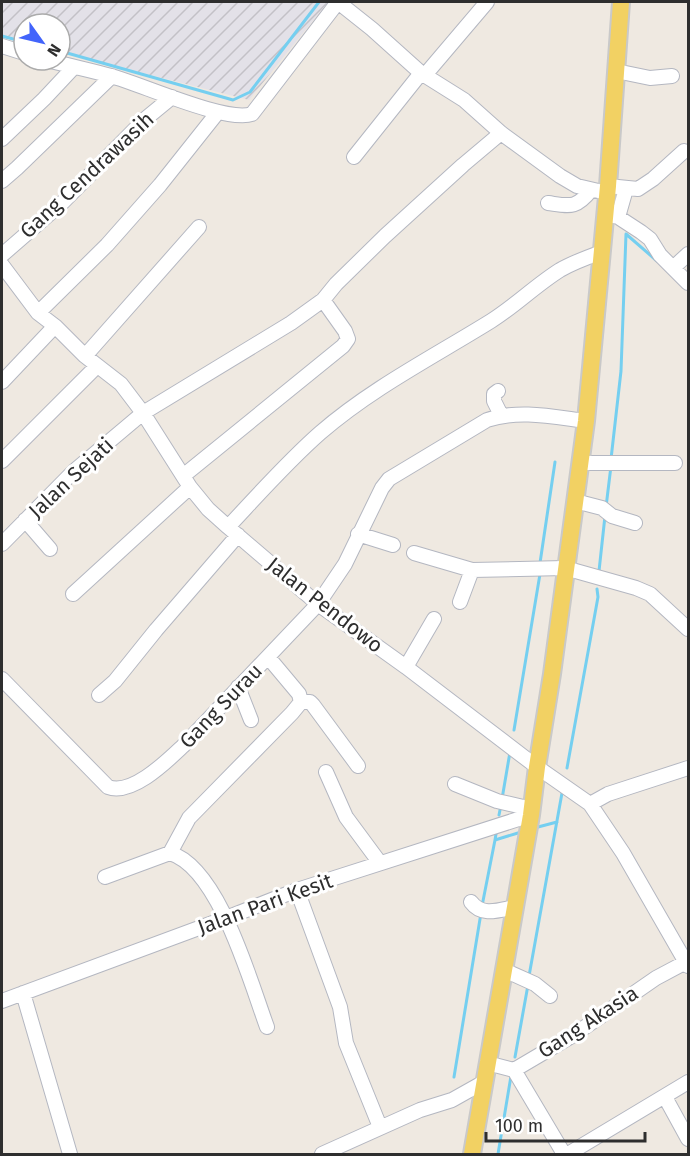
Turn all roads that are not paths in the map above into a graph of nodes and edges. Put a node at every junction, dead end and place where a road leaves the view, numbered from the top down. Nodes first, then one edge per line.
1 (338, 2) edge
2 (487, 2) edge
3 (621, 2) edge
4 (74, 68) joint
5 (616, 71) junction
6 (423, 74) junction
7 (112, 76) junction
8 (672, 76) dead end
9 (172, 97) junction
10 (218, 112) junction
11 (501, 133) junction
12 (2, 139) edge
13 (684, 151) dead end
14 (354, 157) dead end
15 (2, 181) edge
16 (626, 189) junction
17 (602, 190) junction
18 (548, 203) dead end
19 (611, 216) junction
20 (199, 227) dead end
21 (602, 252) junction
22 (688, 254) edge
23 (2, 264) edge
24 (673, 268) junction
25 (688, 283) edge
26 (323, 300) junction
27 (38, 313) junction
28 (55, 326) junction
29 (85, 356) junction
30 (97, 366) junction
31 (2, 382) edge
32 (498, 391) dead end
33 (143, 414) junction
34 (501, 415) junction
35 (586, 421) junction
36 (2, 461) edge
37 (580, 463) junction
38 (675, 463) dead end
39 (187, 481) junction
40 (575, 501) junction
41 (25, 520) junction
42 (635, 523) dead end
43 (233, 531) junction
44 (358, 534) junction
45 (2, 544) edge
46 (393, 545) dead end
47 (50, 549) dead end
48 (414, 553) dead end
49 (565, 568) junction
50 (472, 570) junction
51 (73, 594) dead end
52 (460, 602) dead end
53 (318, 604) junction
54 (434, 619) dead end
55 (688, 629) edge
56 (268, 657) junction
57 (406, 667) junction
58 (2, 679) edge
59 (238, 687) junction
60 (99, 695) dead end
61 (301, 702) junction
62 (251, 720) dead end
63 (358, 766) dead end
64 (537, 767) junction
65 (688, 768) edge
66 (326, 772) dead end
67 (455, 784) dead end
68 (590, 804) junction
69 (531, 812) junction
70 (170, 853) junction
71 (380, 862) junction
72 (105, 877) dead end
73 (297, 890) junction
74 (515, 907) junction
75 (480, 908) dead end
76 (226, 918) junction
77 (688, 963) edge
78 (504, 970) junction
79 (23, 993) junction
80 (550, 996) dead end
81 (2, 1001) edge
82 (267, 1027) dead end
83 (487, 1063) junction
84 (514, 1070) junction
85 (484, 1082) junction
86 (688, 1082) edge
87 (665, 1097) junction
88 (380, 1127) junction
89 (688, 1138) edge
90 (70, 1155) edge
91 (322, 1155) edge
92 (472, 1155) edge
93 (566, 1155) edge

1 - 6 street
1 - 10 street
2 - 6 street
3 - 5 main road
4 - 7 street
4 - 12 street
5 - 8 street
5 - 17 main road
6 - 11 street
6 - 14 street
7 - 9 street
7 - 15 street
9 - 10 street
9 - 23 street, Gang Cendrawasih
10 - 27 street
11 - 17 street
11 - 26 street
13 - 16 street
16 - 17 street
16 - 19 street
17 - 18 street
17 - 19 main road
19 - 21 main road
19 - 24 street
20 - 29 street
21 - 35 main road
21 - 43 street
22 - 24 street
23 - 27 street, Jalan Pendowo
24 - 25 street
26 - 33 street
26 - 39 street
27 - 28 street, Jalan Pendowo
28 - 29 street, Jalan Pendowo
28 - 31 street
29 - 30 street, Jalan Pendowo
30 - 33 street, Jalan Pendowo
30 - 36 street
32 - 34 street
33 - 39 street, Jalan Pendowo
33 - 41 street, Jalan Sejati
34 - 35 street
34 - 44 street, Gang Surau
35 - 37 main road
37 - 38 street
37 - 40 main road
39 - 43 street, Jalan Pendowo
39 - 51 street
40 - 42 street
40 - 49 main road
41 - 45 street, Jalan Sejati
41 - 47 street
43 - 53 street, Jalan Pendowo
43 - 60 street
44 - 46 street
44 - 53 street, Gang Surau
48 - 50 street
49 - 50 street
49 - 55 street
49 - 64 main road
50 - 52 street
53 - 56 street, Gang Surau
53 - 57 street, Jalan Pendowo
54 - 57 street
56 - 59 street, Gang Surau
56 - 61 street
57 - 64 street, Jalan Pendowo
58 - 59 street, Gang Surau
59 - 62 street
61 - 63 street
61 - 70 street
64 - 68 street, Jalan Pendowo
64 - 69 main road
65 - 68 street
66 - 71 street
67 - 69 street
68 - 77 street
69 - 71 street, Jalan Pari Kesit
69 - 74 main road
70 - 72 street
70 - 76 street
71 - 73 street, Jalan Pari Kesit
73 - 76 street, Jalan Pari Kesit
73 - 88 street
74 - 75 street
74 - 78 main road
76 - 79 street, Jalan Pari Kesit
76 - 82 street
77 - 84 street, Gang Akasia
78 - 80 street
78 - 83 main road
79 - 81 street, Jalan Pari Kesit
79 - 90 street
83 - 84 street, Gang Akasia
83 - 85 main road
84 - 93 street
85 - 88 street
85 - 92 main road
86 - 87 street
87 - 89 street
87 - 93 street
88 - 91 street

